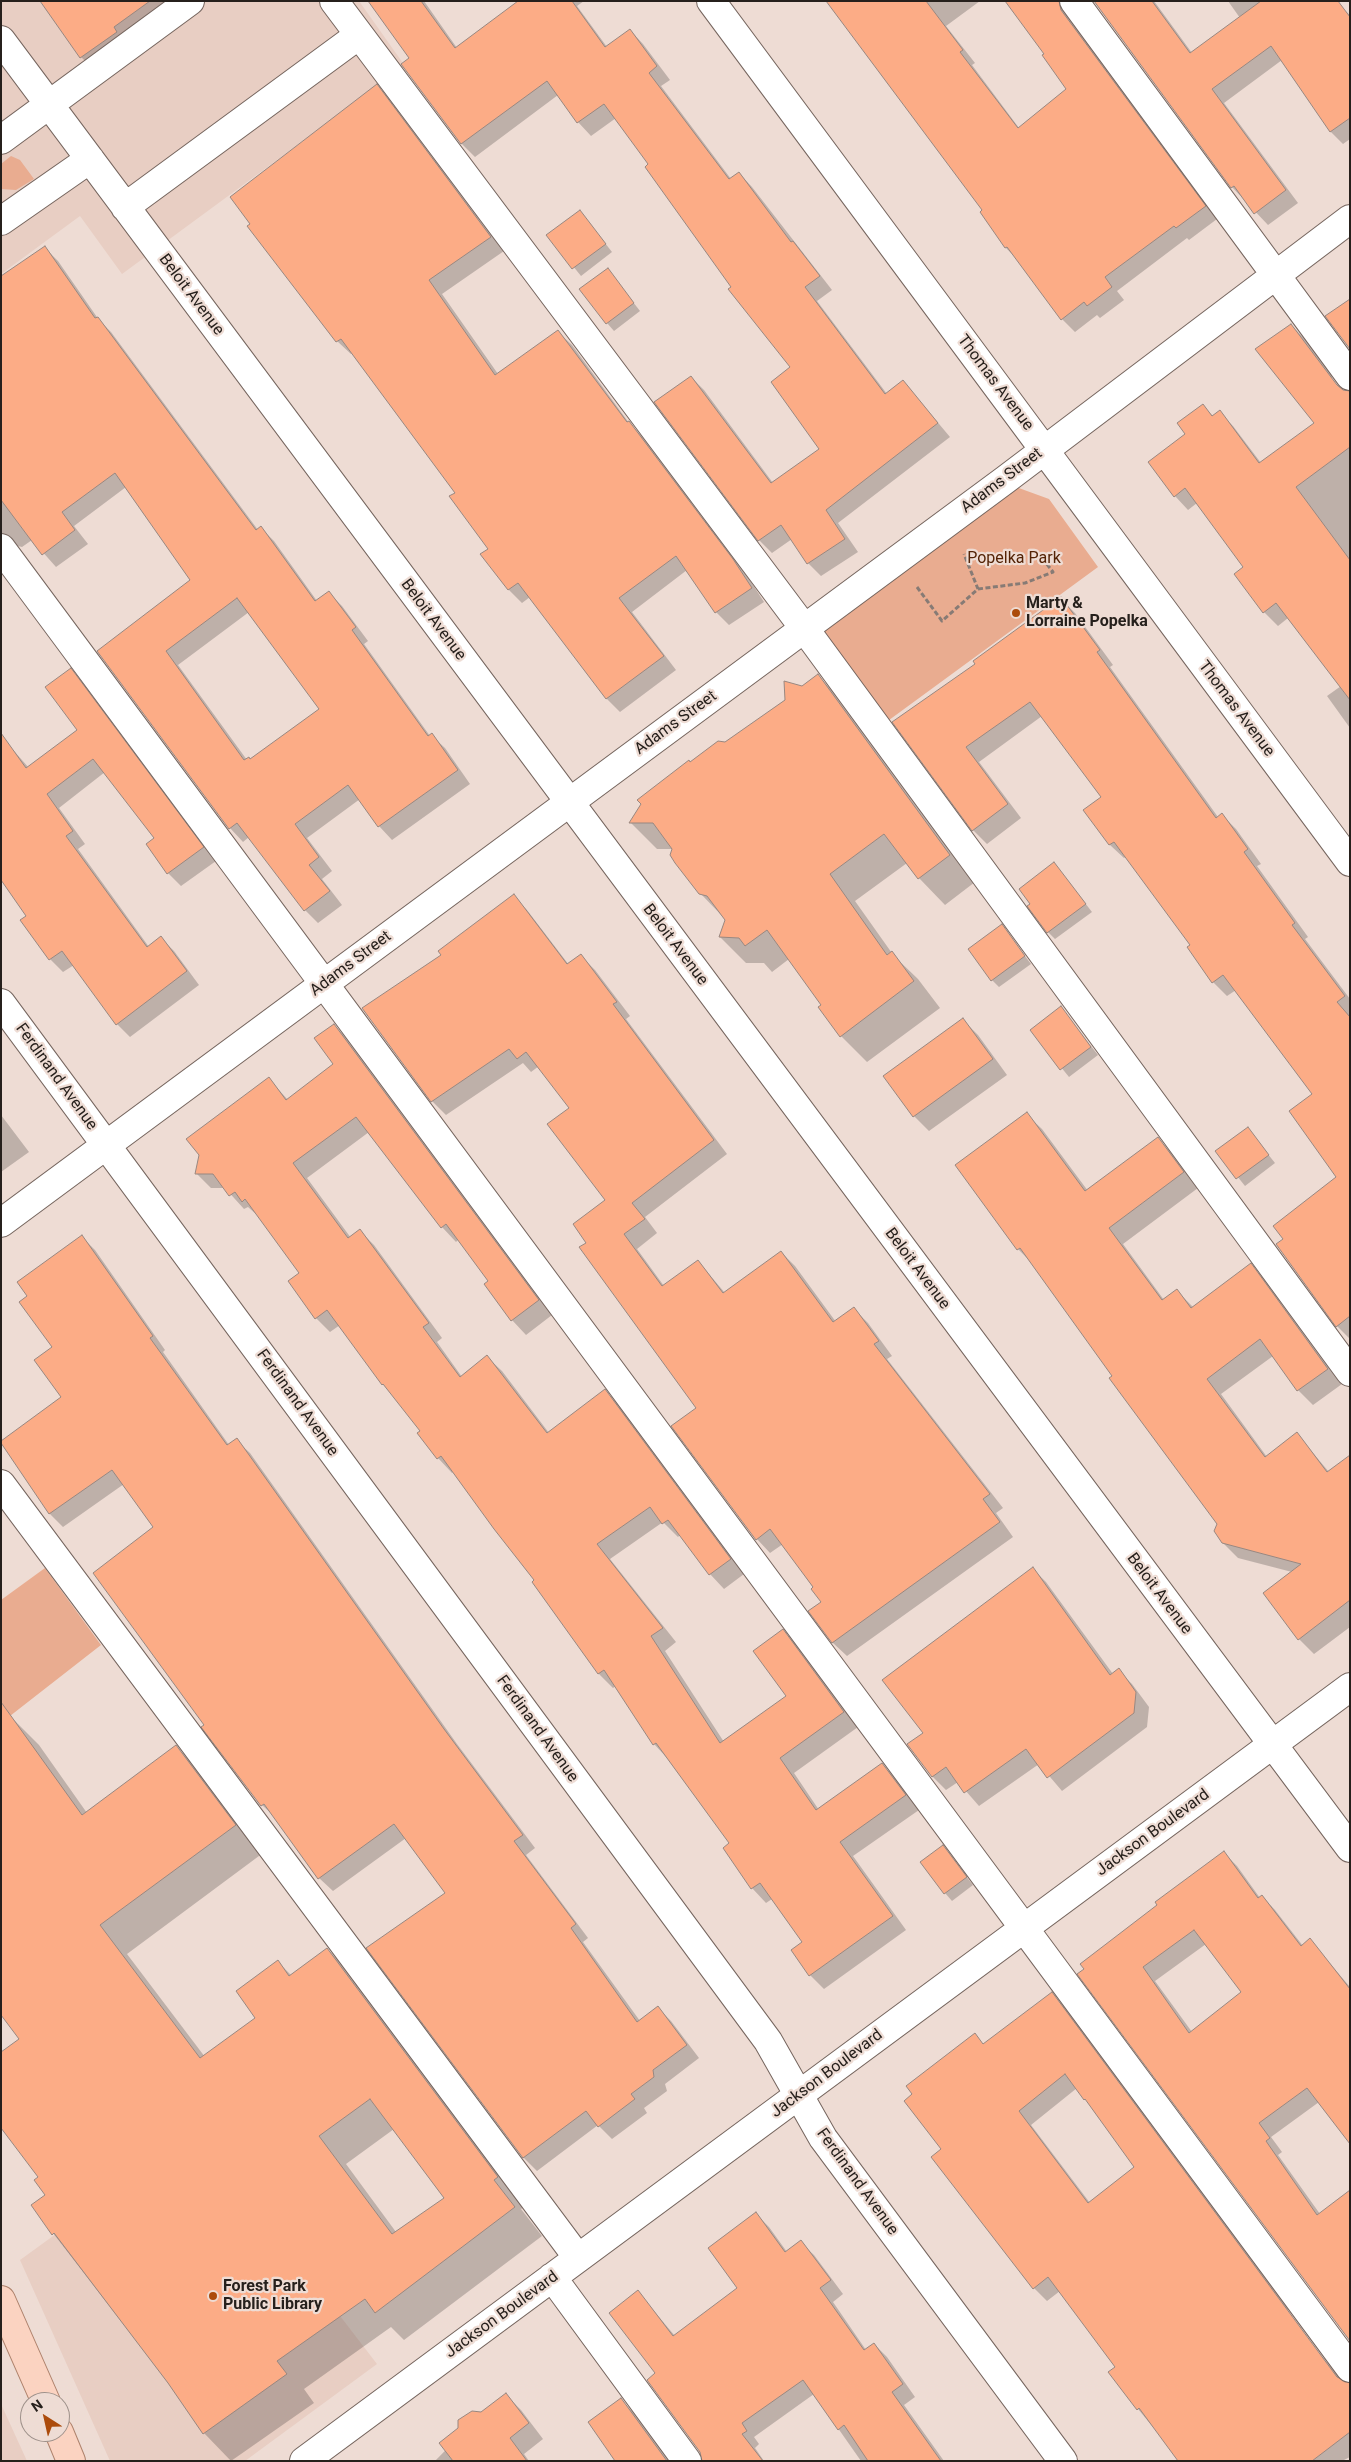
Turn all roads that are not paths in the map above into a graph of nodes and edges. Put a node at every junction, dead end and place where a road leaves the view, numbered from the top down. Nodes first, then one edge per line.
1 (190, 1) edge
2 (334, 1) edge
3 (711, 1) edge
4 (1074, 1) edge
5 (359, 34) junction
6 (1, 40) edge
7 (49, 104) junction
8 (1, 140) edge
9 (90, 159) junction
10 (125, 207) junction
11 (1350, 219) edge
12 (1, 222) edge
13 (1275, 275) junction
14 (1350, 376) edge
15 (1044, 450) junction
16 (1, 548) edge
17 (804, 628) junction
18 (569, 802) junction
19 (1350, 862) edge
20 (324, 984) junction
21 (1, 1003) edge
22 (106, 1146) junction
23 (1, 1223) edge
24 (1350, 1372) edge
25 (1, 1484) edge
26 (1350, 1687) edge
27 (1272, 1744) junction
28 (1350, 1848) edge
29 (1024, 1928) junction
30 (800, 2094) junction
31 (578, 2258) junction
32 (552, 2277) junction
33 (1, 2300) edge
34 (1350, 2368) edge
35 (42, 2392) edge
36 (63, 2442) edge
37 (314, 2458) edge
38 (71, 2461) edge
39 (687, 2461) edge
40 (1063, 2461) edge

1 - 7 street
2 - 5 street
3 - 15 street, Thomas Avenue
4 - 13 street
5 - 10 street
5 - 17 street
6 - 7 street, Beloit Avenue
7 - 8 street
7 - 9 street, Beloit Avenue
9 - 10 street, Beloit Avenue
9 - 12 street
10 - 18 street, Beloit Avenue
11 - 13 street, Adams Street
13 - 14 street
13 - 15 street, Adams Street
15 - 17 street, Adams Street
15 - 19 street, Thomas Avenue
16 - 20 street
17 - 18 street, Adams Street
17 - 24 street
18 - 20 street, Adams Street
18 - 27 street, Beloit Avenue
20 - 22 street, Adams Street
20 - 29 street
21 - 22 street, Ferdinand Avenue
22 - 23 street, Adams Street
22 - 30 street, Ferdinand Avenue
25 - 31 street
26 - 27 street, Jackson Boulevard
27 - 28 street, Beloit Avenue
27 - 29 street, Jackson Boulevard
29 - 30 street, Jackson Boulevard
29 - 34 street
30 - 31 street, Jackson Boulevard
30 - 40 street, Ferdinand Avenue
31 - 32 street, Jackson Boulevard
32 - 37 street, Jackson Boulevard
32 - 39 street
33 - 35 main road
36 - 38 main road

